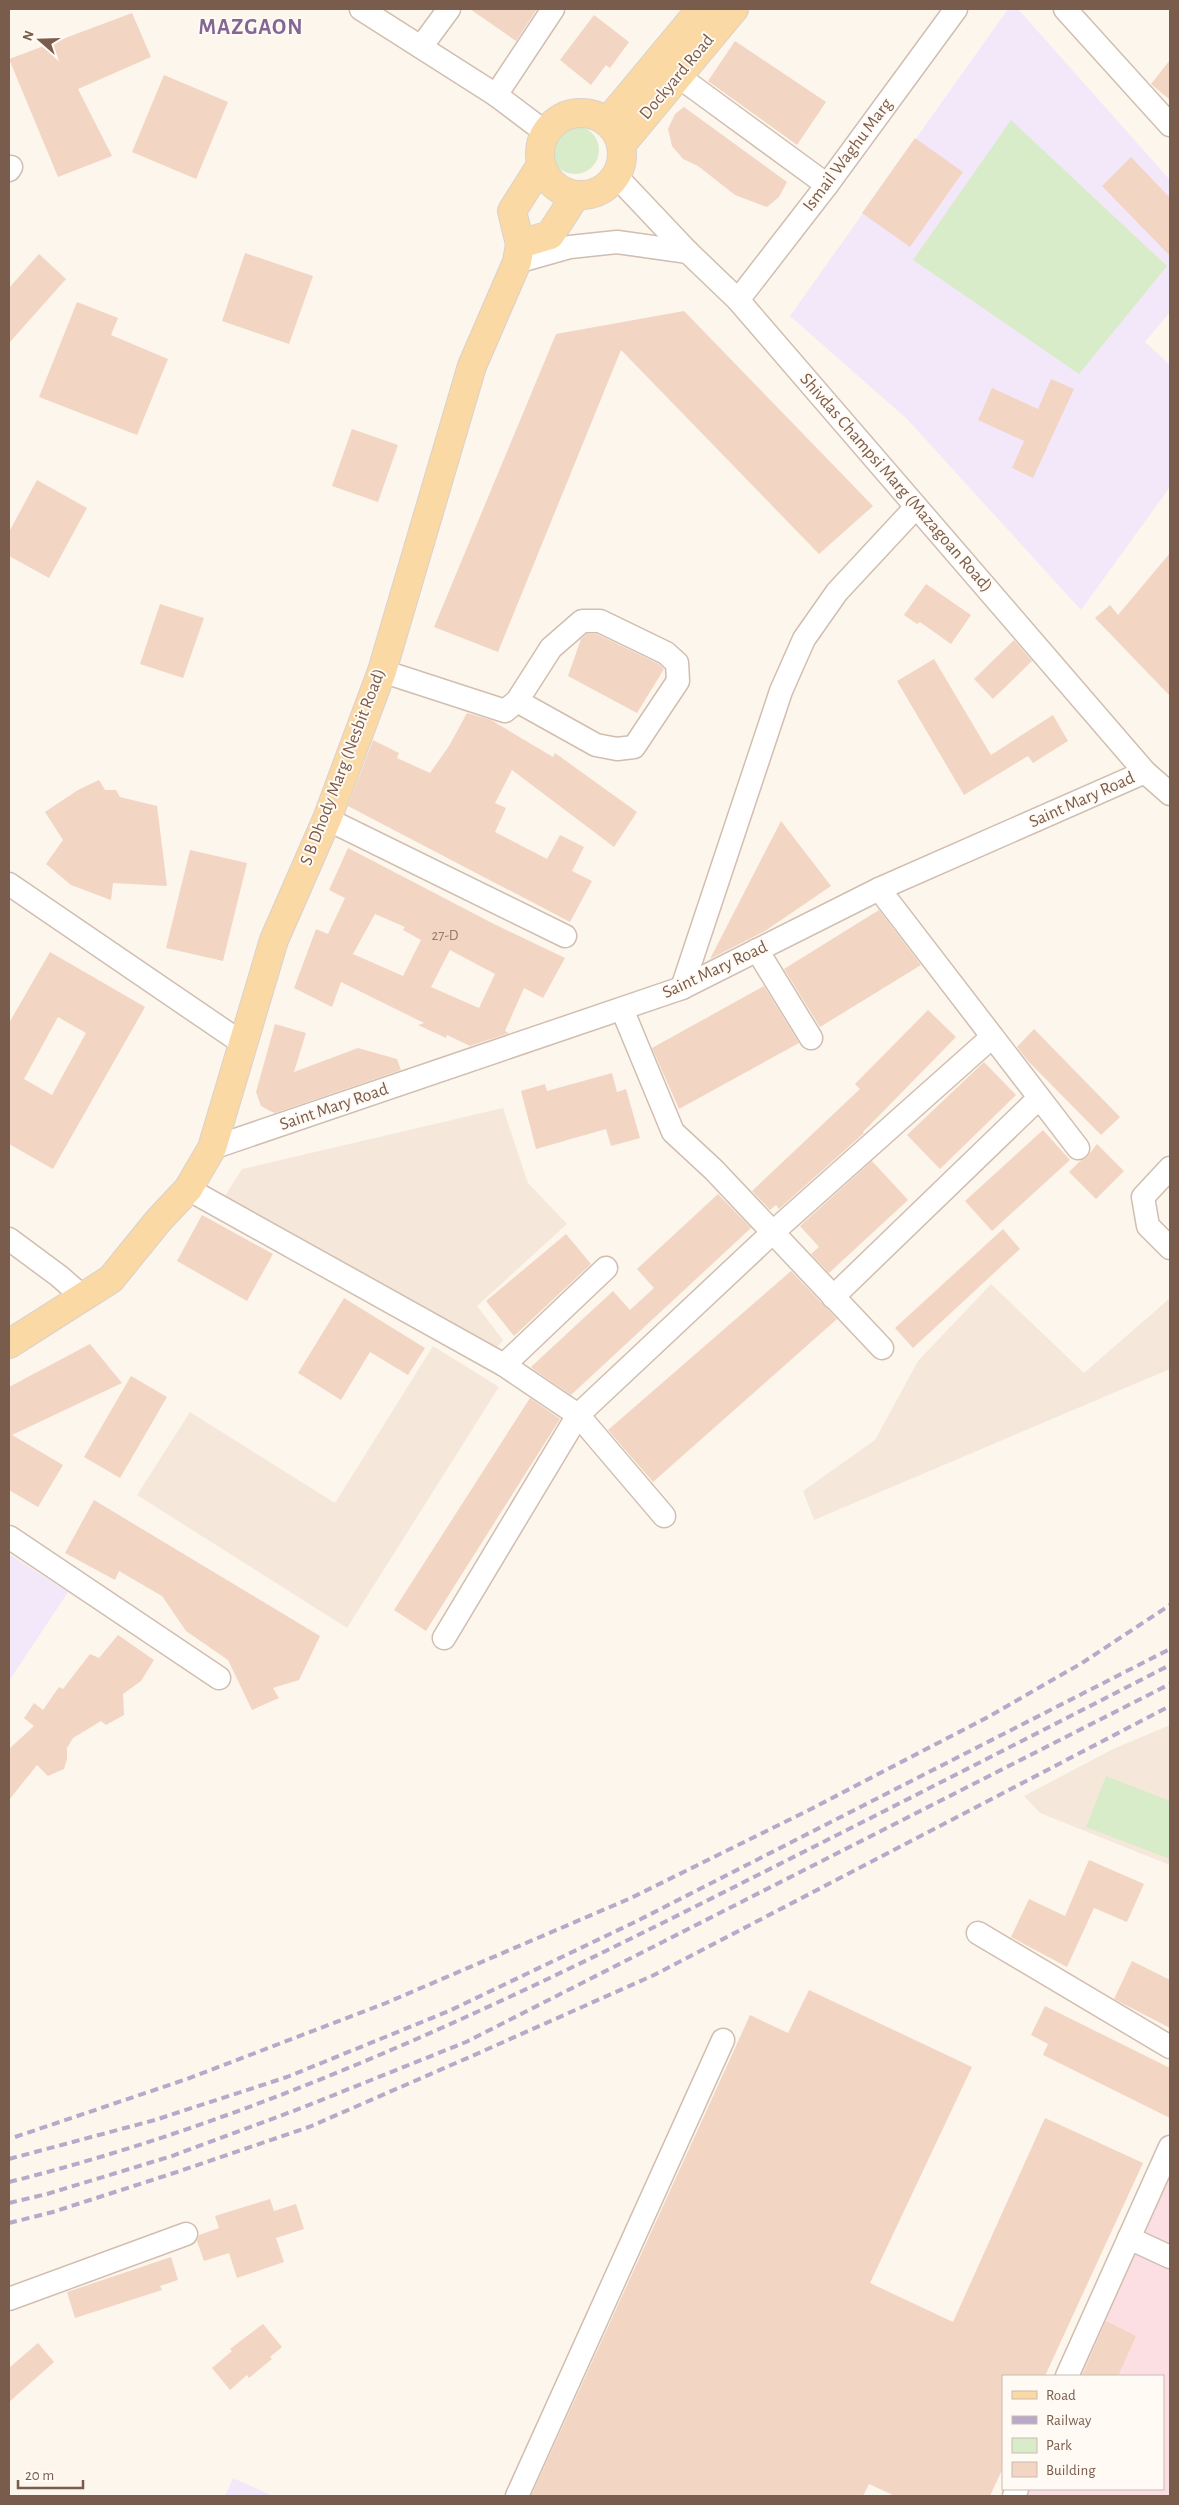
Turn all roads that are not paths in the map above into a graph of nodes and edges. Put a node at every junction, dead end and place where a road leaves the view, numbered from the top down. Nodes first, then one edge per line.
1 (361, 9) edge
2 (449, 9) edge
3 (553, 9) edge
4 (701, 9) edge
5 (734, 9) edge
6 (956, 9) edge
7 (1065, 9) edge
8 (421, 47) junction
9 (678, 76) junction
10 (496, 95) junction
11 (1170, 125) edge
12 (545, 132) junction
13 (614, 134) junction
14 (541, 165) junction
15 (617, 177) junction
16 (827, 185) junction
17 (576, 195) junction
18 (688, 252) junction
19 (518, 253) junction
20 (738, 300) junction
21 (916, 507) junction
22 (382, 671) junction
23 (517, 701) junction
24 (1145, 772) junction
25 (1170, 794) edge
26 (327, 819) junction
27 (9, 884) edge
28 (879, 890) junction
29 (565, 936) dead end
30 (757, 950) junction
31 (682, 988) junction
32 (622, 1009) junction
33 (992, 1036) junction
34 (812, 1038) dead end
35 (242, 1043) junction
36 (1039, 1098) junction
37 (212, 1148) junction
38 (1078, 1148) dead end
39 (1170, 1168) edge
40 (188, 1189) junction
41 (772, 1233) junction
42 (9, 1239) edge
43 (1170, 1248) edge
44 (606, 1268) dead end
45 (83, 1297) junction
46 (833, 1297) junction
47 (9, 1344) edge
48 (882, 1348) dead end
49 (504, 1365) junction
50 (578, 1415) junction
51 (664, 1516) dead end
52 (9, 1537) edge
53 (444, 1638) dead end
54 (219, 1678) dead end
55 (978, 1933) dead end
56 (723, 2040) dead end
57 (1170, 2048) edge
58 (1170, 2147) edge
59 (186, 2234) dead end
60 (1129, 2238) junction
61 (1170, 2257) edge
62 (9, 2299) edge
63 (1067, 2375) edge
64 (517, 2496) edge

1 - 8 street
2 - 8 street
3 - 10 street
4 - 13 main road, Dockyard Road
5 - 9 main road, Dockyard Road
6 - 16 street, Ismail Waghu Marg
7 - 11 street
8 - 10 street
9 - 13 main road, Dockyard Road
9 - 16 street
10 - 12 street
12 - 13 main road
12 - 14 main road
13 - 15 main road
14 - 17 main road
14 - 19 main road
15 - 17 main road
15 - 18 street, Shivdas Champsi Marg (Mazagoan Road)
16 - 20 street, Ismail Waghu Marg
17 - 19 main road
18 - 19 street
18 - 20 street, Shivdas Champsi Marg (Mazagoan Road)
19 - 22 main road, S B Dhody Marg (Nesbit Road)
20 - 21 street, Shivdas Champsi Marg (Mazagoan Road)
21 - 24 street, Shivdas Champsi Marg (Mazagoan Road)
21 - 31 street
22 - 23 street
22 - 26 main road, S B Dhody Marg (Nesbit Road)
23 - 23 street
24 - 25 street, Shivdas Champsi Marg (Mazagoan Road)
24 - 28 street, Saint Mary Road
26 - 29 street
26 - 35 main road, S B Dhody Marg (Nesbit Road)
27 - 35 street
28 - 30 street, Saint Mary Road
28 - 33 street
30 - 31 street, Saint Mary Road
30 - 34 street
31 - 32 street, Saint Mary Road
32 - 37 street, Saint Mary Road
32 - 41 street
33 - 36 street
33 - 41 street
35 - 37 main road, S B Dhody Marg (Nesbit Road)
36 - 38 street
36 - 46 street
37 - 40 main road, S B Dhody Marg (Nesbit Road)
39 - 43 street
40 - 45 main road, S B Dhody Marg (Nesbit Road)
40 - 49 street
41 - 46 street
41 - 50 street
42 - 45 street
44 - 49 street
45 - 47 main road, S B Dhody Marg (Nesbit Road)
46 - 48 street
49 - 50 street
50 - 51 street
50 - 53 street
52 - 54 street
55 - 57 street
56 - 64 street
58 - 60 street
59 - 62 street
60 - 61 street
60 - 63 street

